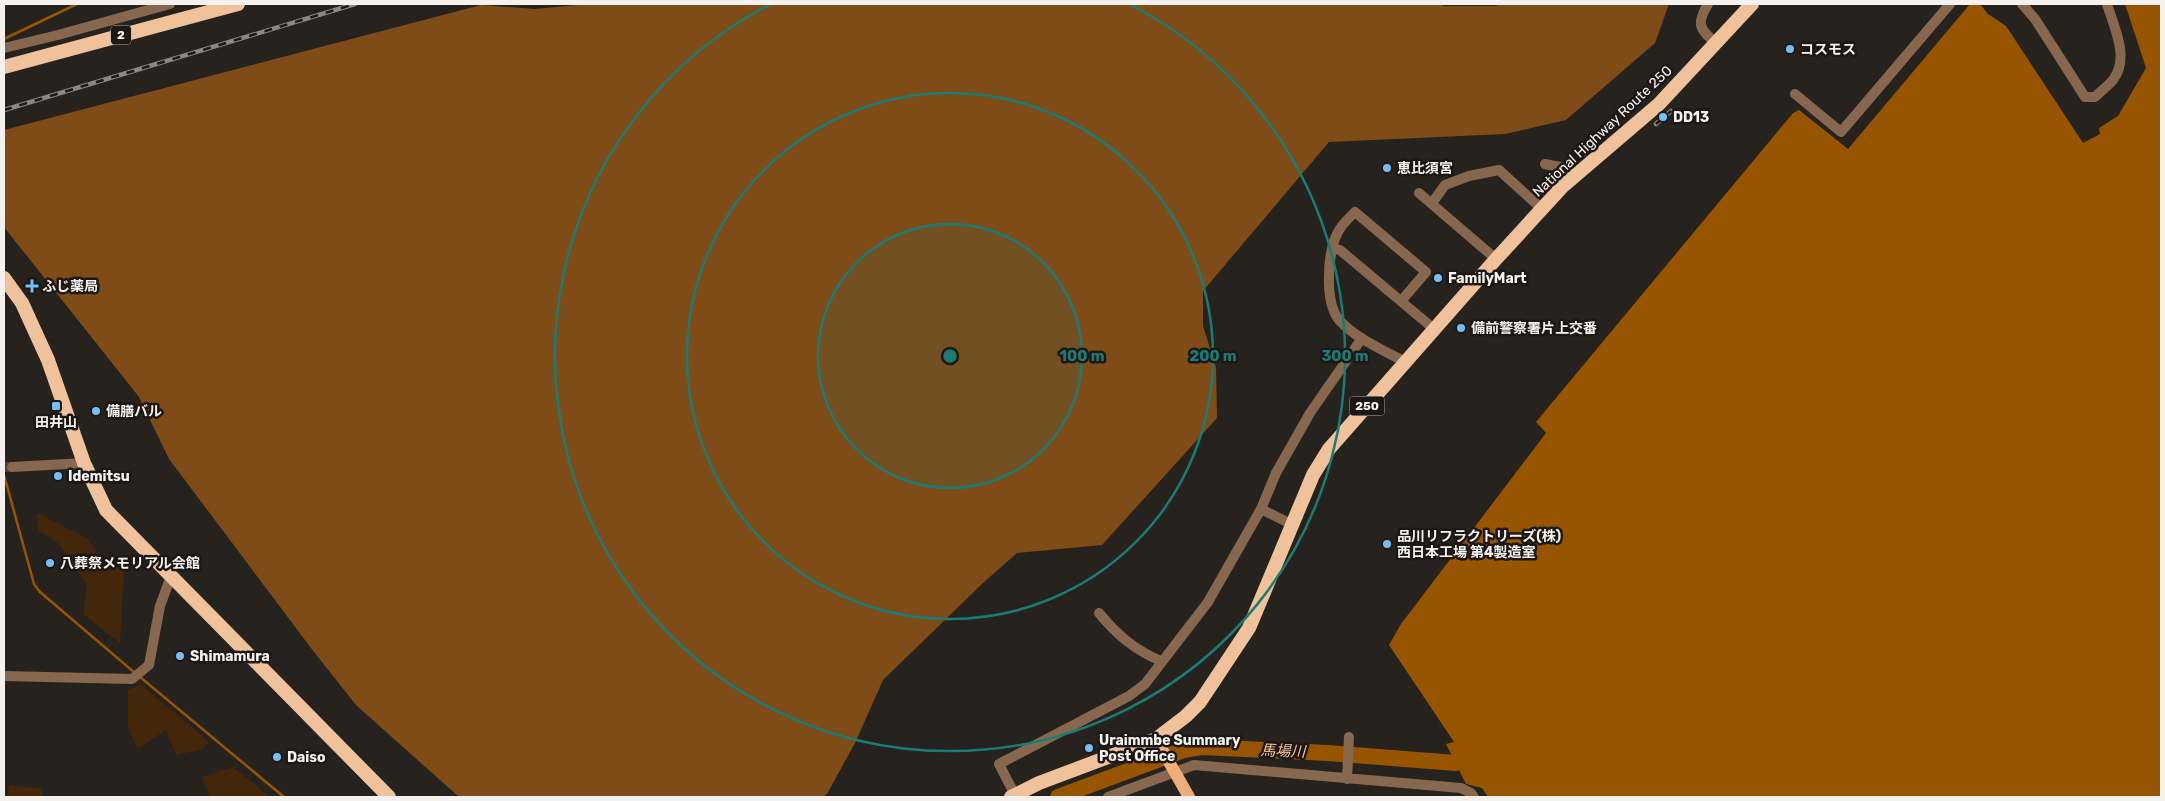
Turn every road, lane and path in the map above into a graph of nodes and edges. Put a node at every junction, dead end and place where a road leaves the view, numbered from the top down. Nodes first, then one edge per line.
1 (170, 4) edge
2 (238, 4) edge
3 (1708, 4) edge
4 (1752, 4) edge
5 (1950, 4) edge
6 (2022, 4) edge
7 (2107, 4) edge
8 (1716, 43) junction
9 (4, 48) edge
10 (4, 67) edge
11 (1794, 94) dead end
12 (1546, 164) dead end
13 (1575, 175) junction
14 (1419, 193) dead end
15 (1432, 203) junction
16 (1542, 208) junction
17 (1332, 248) junction
18 (1496, 259) junction
19 (4, 278) edge
20 (1402, 300) junction
21 (1434, 329) junction
22 (1362, 338) junction
23 (1405, 362) junction
24 (84, 464) junction
25 (12, 467) tunnel mouth
26 (1261, 509) junction
27 (1291, 524) junction
28 (171, 576) junction
29 (1099, 613) dead end
30 (1161, 661) junction
31 (4, 676) edge
32 (1349, 737) dead end
33 (1158, 742) junction
34 (1174, 770) junction
35 (1347, 776) junction
36 (1013, 796) edge
37 (389, 797) edge
38 (1108, 797) edge
39 (1189, 797) edge
40 (1474, 797) edge

1 - 9 street
2 - 10 highway, 2
3 - 8 street
4 - 8 highway, National Highway Route 250 / 250
5 - 11 street
6 - 7 street
8 - 13 highway, National Highway Route 250 / 250
12 - 13 street
13 - 16 highway, National Highway Route 250 / 250
14 - 15 street
15 - 16 street
15 - 18 street
16 - 18 highway, National Highway Route 250 / 250
17 - 20 street
17 - 20 street
17 - 22 street
18 - 21 highway, National Highway Route 250 / 250
19 - 24 highway
20 - 21 street
21 - 23 highway, National Highway Route 250 / 250
22 - 23 street
22 - 26 street
23 - 27 highway, National Highway Route 250 / 250
24 - 25 street
24 - 28 highway
26 - 27 street
26 - 30 street
27 - 33 highway, National Highway Route 250 / 250
28 - 31 street
28 - 37 highway
29 - 30 street
30 - 36 street
32 - 35 street
33 - 34 main road
33 - 36 highway, National Highway Route 250 / 250
34 - 35 street
34 - 38 street
34 - 39 main road
35 - 40 street

